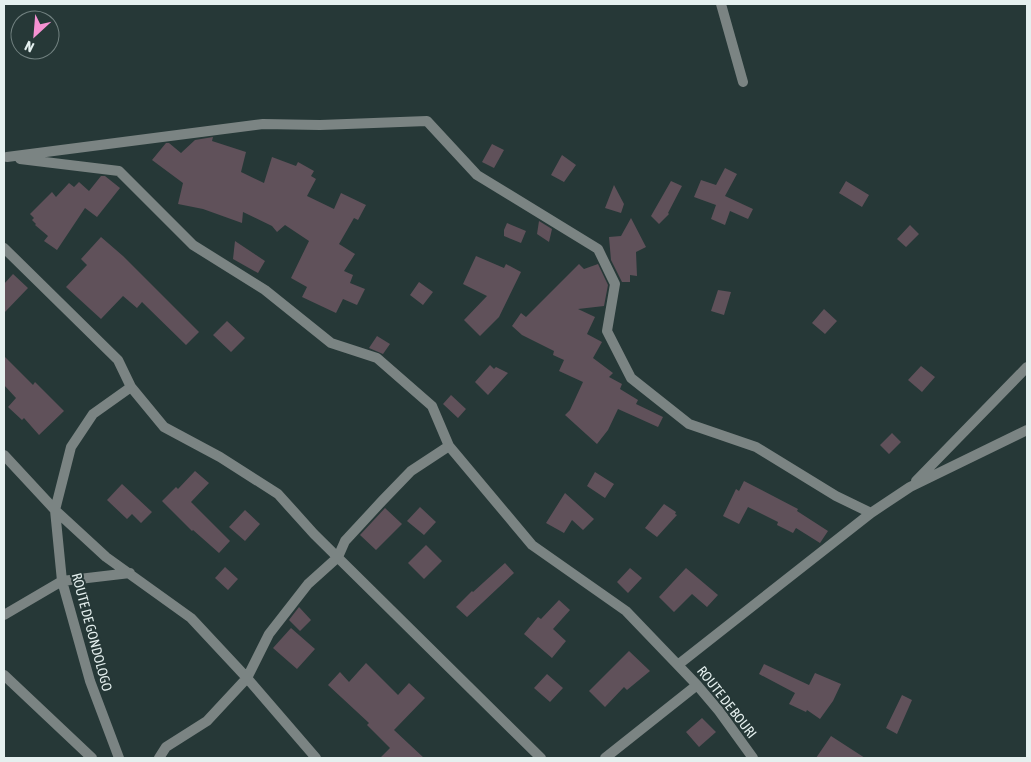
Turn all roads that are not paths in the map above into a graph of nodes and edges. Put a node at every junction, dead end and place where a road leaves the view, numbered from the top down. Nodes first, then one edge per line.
1 (721, 4) edge
2 (743, 82) dead end
3 (5, 157) edge
4 (4, 248) edge
5 (1027, 367) edge
6 (131, 387) junction
7 (1027, 430) edge
8 (449, 446) junction
9 (4, 455) edge
10 (910, 487) junction
11 (55, 510) junction
12 (871, 513) junction
13 (338, 557) junction
14 (130, 573) junction
15 (62, 581) junction
16 (4, 615) edge
17 (679, 664) junction
18 (4, 675) edge
19 (247, 678) junction
20 (697, 685) junction
21 (92, 758) edge
22 (119, 758) edge
23 (159, 758) edge
24 (316, 758) edge
25 (541, 758) edge
26 (605, 758) edge
27 (753, 758) edge

1 - 2 street
3 - 8 street, ROUTE DE BOURI
3 - 12 street
4 - 6 street
5 - 10 street
6 - 11 street, ROUTE DE GONDOLOGO
6 - 13 street
7 - 10 street
8 - 13 street
8 - 17 street, ROUTE DE BOURI
9 - 11 street
10 - 12 street
11 - 14 street
11 - 15 street, ROUTE DE GONDOLOGO
12 - 17 street
13 - 19 street
13 - 25 street
14 - 15 street
14 - 19 street
15 - 16 street
15 - 22 street, ROUTE DE GONDOLOGO
17 - 20 street, ROUTE DE BOURI
18 - 21 street
19 - 23 street
19 - 24 street
20 - 26 street
20 - 27 street, ROUTE DE BOURI

